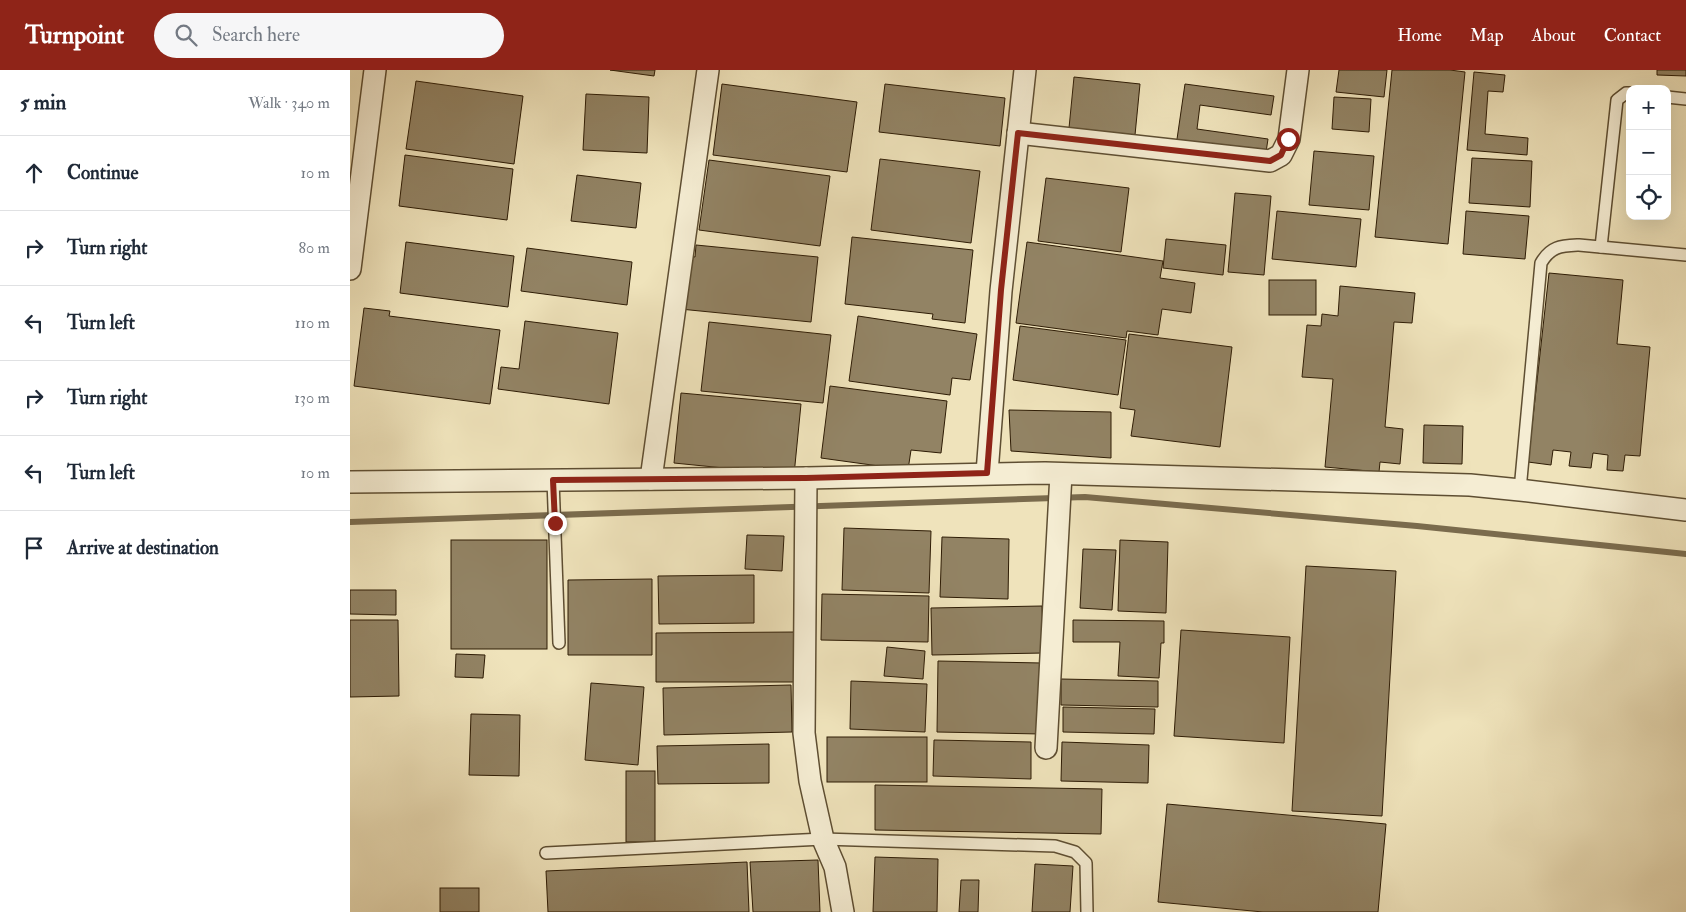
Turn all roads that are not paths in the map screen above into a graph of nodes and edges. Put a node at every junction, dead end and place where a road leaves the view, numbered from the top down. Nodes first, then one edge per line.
1 (375, 70) edge
2 (708, 70) edge
3 (1025, 70) edge
4 (1298, 70) edge
5 (1626, 93) edge
6 (1671, 97) edge
7 (1686, 99) edge
8 (1018, 133) junction
9 (1601, 247) junction
10 (1686, 255) edge
11 (350, 269) edge
12 (987, 473) junction
13 (1061, 474) junction
14 (806, 478) junction
15 (651, 479) junction
16 (350, 482) edge
17 (554, 490) junction
18 (1520, 490) junction
19 (1686, 510) edge
20 (559, 643) dead end
21 (1046, 748) dead end
22 (823, 839) junction
23 (546, 853) dead end
24 (843, 912) edge
25 (1087, 912) edge

1 - 11 street
2 - 15 street
3 - 8 street
4 - 8 street
5 - 9 lane
6 - 7 lane
8 - 12 street
9 - 10 lane
9 - 18 lane
12 - 13 street
12 - 14 street
13 - 18 street
13 - 21 street
14 - 15 street
14 - 22 street
15 - 17 street
16 - 17 street
17 - 20 lane
18 - 19 street
22 - 23 lane
22 - 24 street
22 - 25 lane

